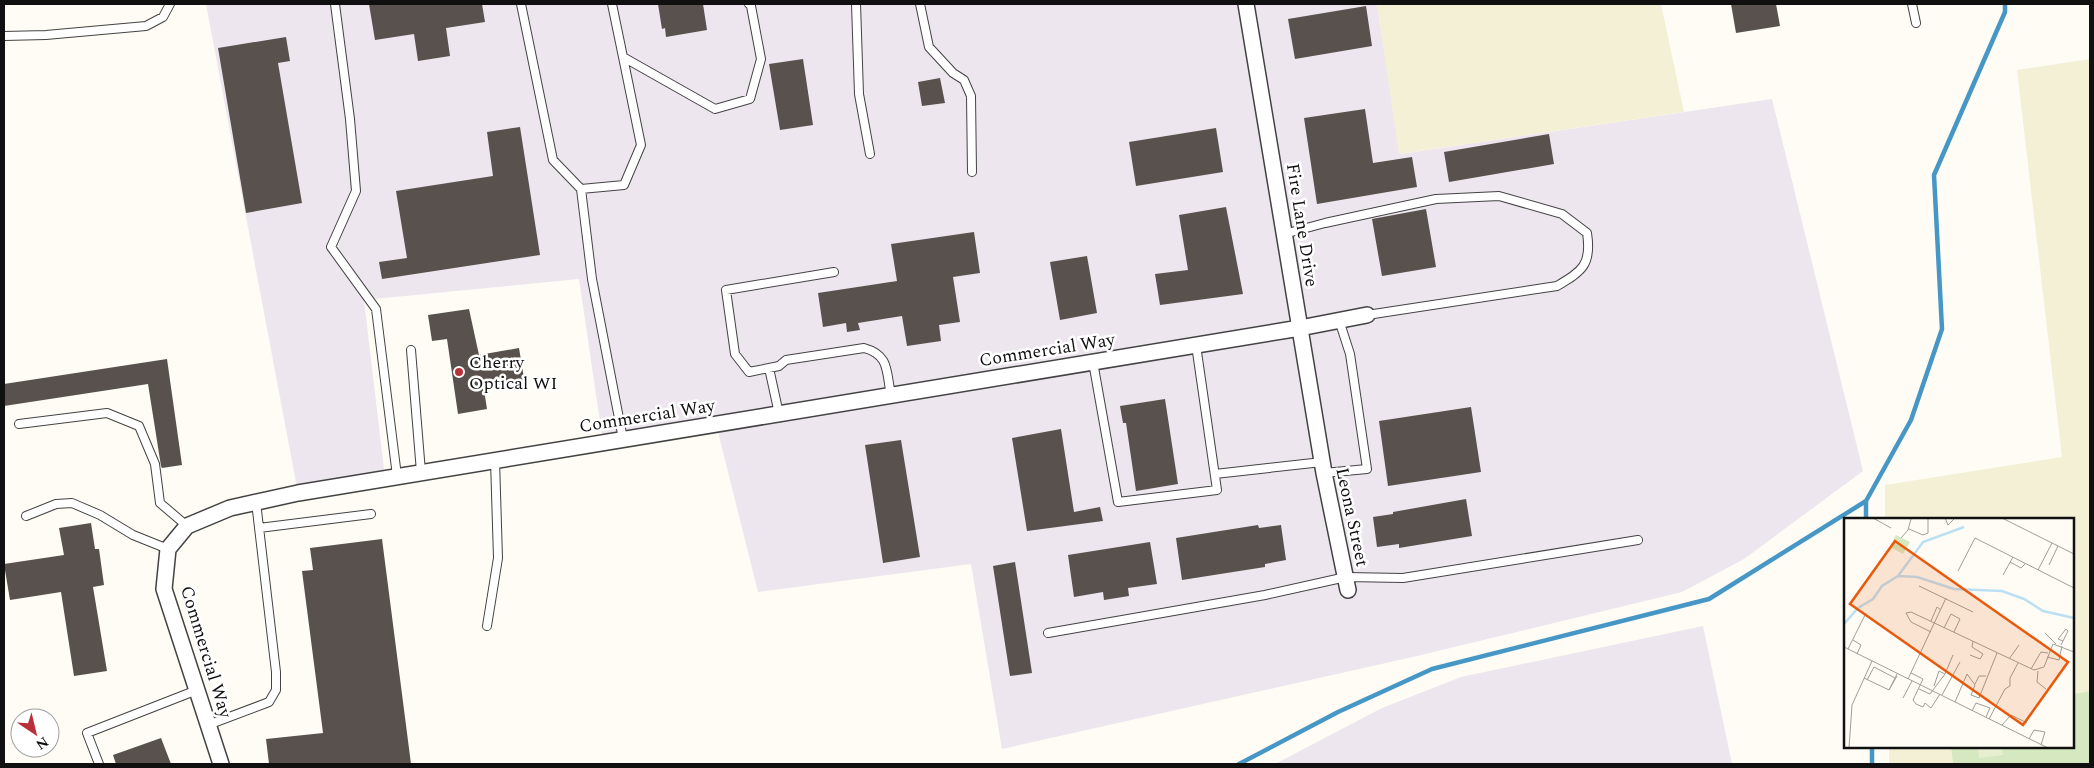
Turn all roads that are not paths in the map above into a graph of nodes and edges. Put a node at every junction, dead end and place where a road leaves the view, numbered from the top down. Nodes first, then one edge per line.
1 (170, 4) edge
2 (335, 4) edge
3 (522, 4) edge
4 (612, 4) edge
5 (748, 4) edge
6 (856, 4) edge
7 (920, 4) edge
8 (1246, 4) edge
9 (1912, 4) edge
10 (1916, 23) dead end
11 (4, 36) edge
12 (623, 57) junction
13 (870, 154) dead end
14 (972, 172) dead end
15 (581, 189) junction
16 (1284, 234) junction
17 (834, 272) dead end
18 (1367, 315) joint
19 (1339, 320) junction
20 (1300, 328) junction
21 (1196, 345) junction
22 (412, 350) dead end
23 (1093, 362) junction
24 (769, 368) junction
25 (891, 395) junction
26 (779, 414) junction
27 (18, 424) dead end
28 (623, 439) junction
29 (495, 460) junction
30 (1322, 462) junction
31 (421, 472) junction
32 (1215, 474) junction
33 (397, 476) junction
34 (256, 502) junction
35 (371, 514) dead end
36 (26, 516) dead end
37 (187, 526) junction
38 (259, 528) junction
39 (1638, 540) dead end
40 (168, 549) junction
41 (1347, 584) junction
42 (487, 626) dead end
43 (1048, 633) dead end
44 (197, 690) junction
45 (208, 725) junction
46 (99, 764) edge
47 (221, 764) edge

1 - 11 lane
2 - 33 lane
3 - 15 lane
4 - 12 lane
5 - 12 lane
6 - 13 lane
7 - 14 lane
8 - 16 street, Fire Lane Drive
9 - 10 lane
12 - 15 lane
15 - 28 lane
16 - 18 lane
16 - 20 street, Fire Lane Drive
17 - 24 lane
18 - 19 street, Commercial Way
19 - 20 street, Commercial Way
19 - 30 lane
20 - 21 street, Commercial Way
20 - 30 street, Fire Lane Drive
21 - 23 street, Commercial Way
21 - 32 lane
22 - 31 lane
23 - 25 street, Commercial Way
23 - 32 lane
24 - 25 lane
24 - 26 lane
25 - 26 street, Commercial Way
26 - 28 street, Commercial Way
27 - 37 lane
28 - 29 street, Commercial Way
29 - 31 street, Commercial Way
29 - 42 lane
30 - 32 lane
30 - 41 street, Leona Street
31 - 33 street, Commercial Way
33 - 34 street, Commercial Way
34 - 37 street, Commercial Way
34 - 38 lane
35 - 38 lane
36 - 40 lane
37 - 40 street, Commercial Way
38 - 45 lane
39 - 41 lane
40 - 44 street, Commercial Way
41 - 43 lane
44 - 45 street, Commercial Way
44 - 46 lane
45 - 47 street, Commercial Way

